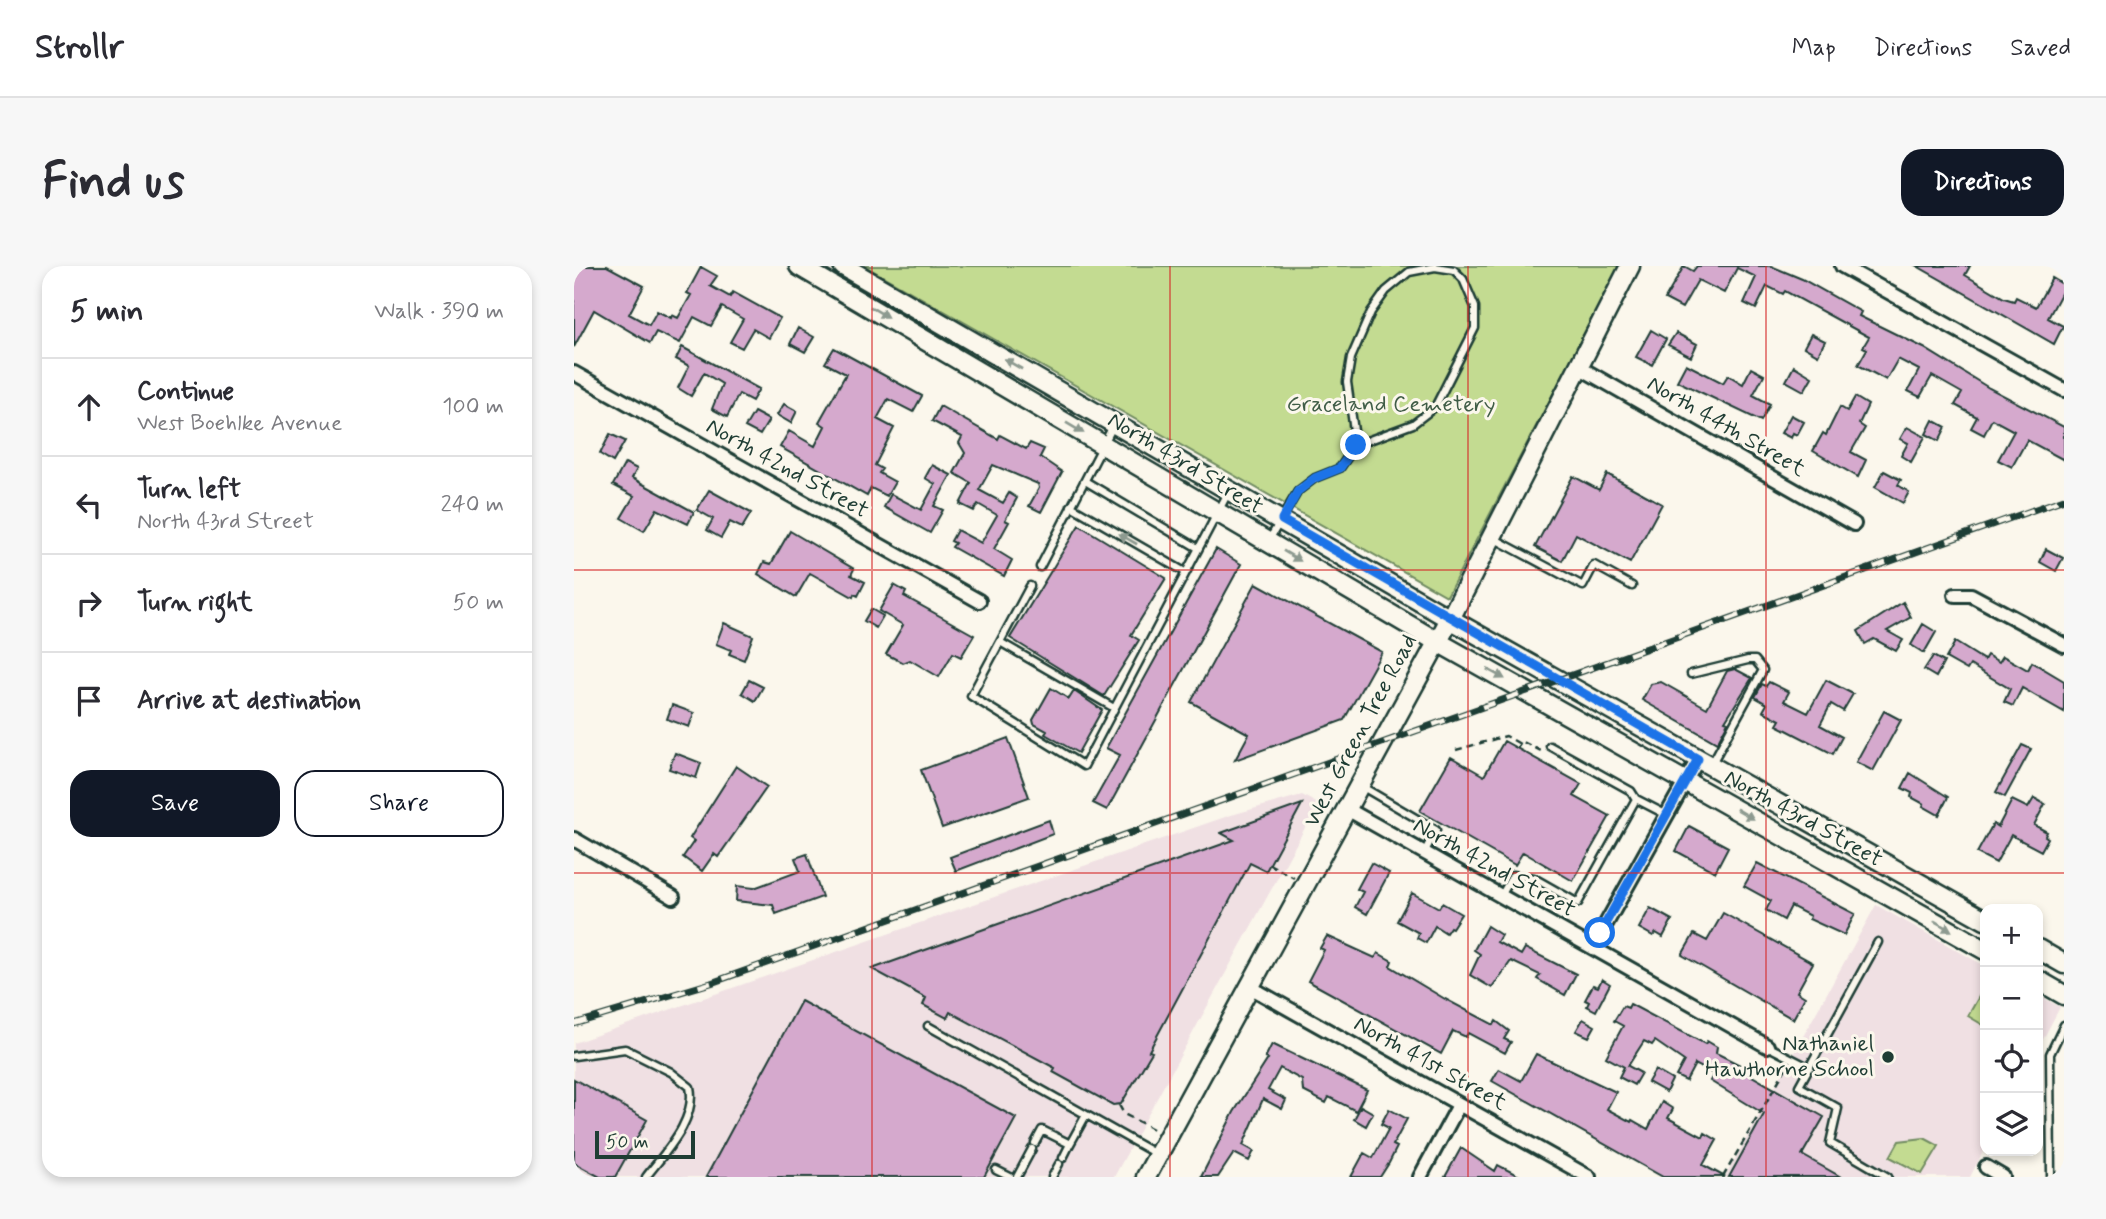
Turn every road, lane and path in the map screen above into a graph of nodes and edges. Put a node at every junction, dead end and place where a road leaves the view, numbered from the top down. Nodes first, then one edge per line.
1 (799, 266) edge
2 (1630, 266) edge
3 (1842, 266) edge
4 (1455, 268) edge
5 (848, 269) edge
6 (843, 290) junction
7 (1577, 366) junction
8 (574, 373) edge
9 (2064, 390) edge
10 (1115, 422) junction
11 (1104, 444) junction
12 (1356, 445) junction
13 (1084, 481) junction
14 (1230, 490) junction
15 (1071, 506) junction
16 (1217, 512) junction
17 (1282, 520) junction
18 (1854, 524) dead end
19 (1490, 536) junction
20 (1268, 541) junction
21 (1198, 548) junction
22 (1040, 567) dead end
23 (1185, 572) junction
24 (1030, 586) dead end
25 (1632, 586) dead end
26 (1955, 595) dead end
27 (979, 601) dead end
28 (1450, 619) junction
29 (1436, 641) junction
30 (1000, 642) junction
31 (2064, 645) edge
32 (1691, 674) dead end
33 (1114, 708) junction
34 (1520, 744) junction
35 (1550, 746) joint
36 (1517, 749) dead end
37 (1456, 750) dead end
38 (1704, 763) junction
39 (1686, 781) junction
40 (1360, 785) junction
41 (1636, 799) junction
42 (1347, 809) junction
43 (1667, 815) junction
44 (1814, 824) junction
45 (574, 839) edge
46 (1802, 846) junction
47 (1424, 853) junction
48 (1269, 864) dead end
49 (1306, 885) junction
50 (1501, 896) junction
51 (673, 897) dead end
52 (1980, 917) edge
53 (1878, 942) dead end
54 (1592, 947) junction
55 (1980, 947) edge
56 (2043, 952) edge
57 (2064, 964) edge
58 (2043, 983) edge
59 (1250, 988) junction
60 (2064, 995) edge
61 (928, 1026) dead end
62 (2063, 1028) edge
63 (1767, 1046) joint
64 (574, 1056) edge
65 (1791, 1058) junction
66 (1810, 1068) junction
67 (1119, 1105) dead end
68 (1459, 1105) junction
69 (1086, 1115) junction
70 (1168, 1137) junction
71 (1070, 1144) junction
72 (1158, 1154) junction
73 (1986, 1167) dead end
74 (996, 1170) dead end
75 (646, 1177) edge
76 (1010, 1177) edge
77 (1017, 1177) edge
78 (1052, 1177) edge
79 (1146, 1177) edge
80 (1420, 1177) edge
81 (1588, 1177) edge
82 (1723, 1177) edge
83 (1888, 1177) edge
84 (2003, 1177) edge
85 (2051, 1177) edge

1 - 6 main road, North 43rd Street
2 - 7 main road, West Green Tree Road
3 - 9 street
4 - 12 lane
4 - 12 lane
5 - 6 lane
10 -> 5 main road, North 43rd Street
6 -> 11 main road, North 43rd Street
7 - 18 street, North 44th Street
7 - 19 main road, West Green Tree Road
8 - 27 street, North 42nd Street
10 - 11 lane
10 - 14 main road, North 43rd Street
11 - 13 lane
11 - 16 main road, North 43rd Street
12 - 17 lane
13 - 15 lane
13 - 21 lane
14 - 16 lane
14 - 17 main road, North 43rd Street
15 - 22 lane
23 -> 15 lane
16 - 20 main road, North 43rd Street
16 - 21 lane
17 - 20 lane
17 - 28 main road, North 43rd Street
19 - 25 lane
19 - 28 main road, West Green Tree Road
20 -> 29 main road, North 43rd Street
21 - 23 lane
23 - 33 lane
24 - 30 lane
26 - 31 street
28 - 29 main road, West Green Tree Road
28 - 38 main road, North 43rd Street
29 -> 39 main road, North 43rd Street
29 - 40 main road, West Green Tree Road
30 - 33 lane
30 - 33 lane
32 - 38 lane
34 - 35 path
34 - 36 path
34 - 37 path
35 - 41 lane
38 - 39 street
38 - 44 main road, North 43rd Street
39 - 43 street
39 -> 46 main road, North 43rd Street
40 - 42 main road, West Green Tree Road
40 - 47 lane
41 - 43 lane
41 - 50 lane
42 - 47 street, North 42nd Street
42 - 49 main road, West Green Tree Road
43 - 54 street
44 - 46 lane
44 - 52 main road, North 43rd Street
45 - 51 street
46 -> 55 main road, North 43rd Street
47 - 50 street, North 42nd Street
48 - 49 path
49 - 59 main road, West Green Tree Road
50 - 54 street, North 42nd Street
53 - 66 lane
54 - 63 street, North 42nd Street
56 - 57 main road
58 - 60 main road
59 - 68 street, North 41st Street
59 - 70 main road, West Green Tree Road
61 - 69 lane
62 - 85 lane
63 - 65 lane
64 - 75 lane
65 - 66 lane
65 - 82 path
66 - 83 lane
67 - 70 path
68 - 80 street
68 - 81 street, North 41st Street
69 - 71 lane
69 - 72 lane
70 - 72 main road, West Green Tree Road
71 - 77 lane
71 - 78 lane
72 - 79 main road, West Green Tree Road
73 - 84 street
74 - 76 lane

